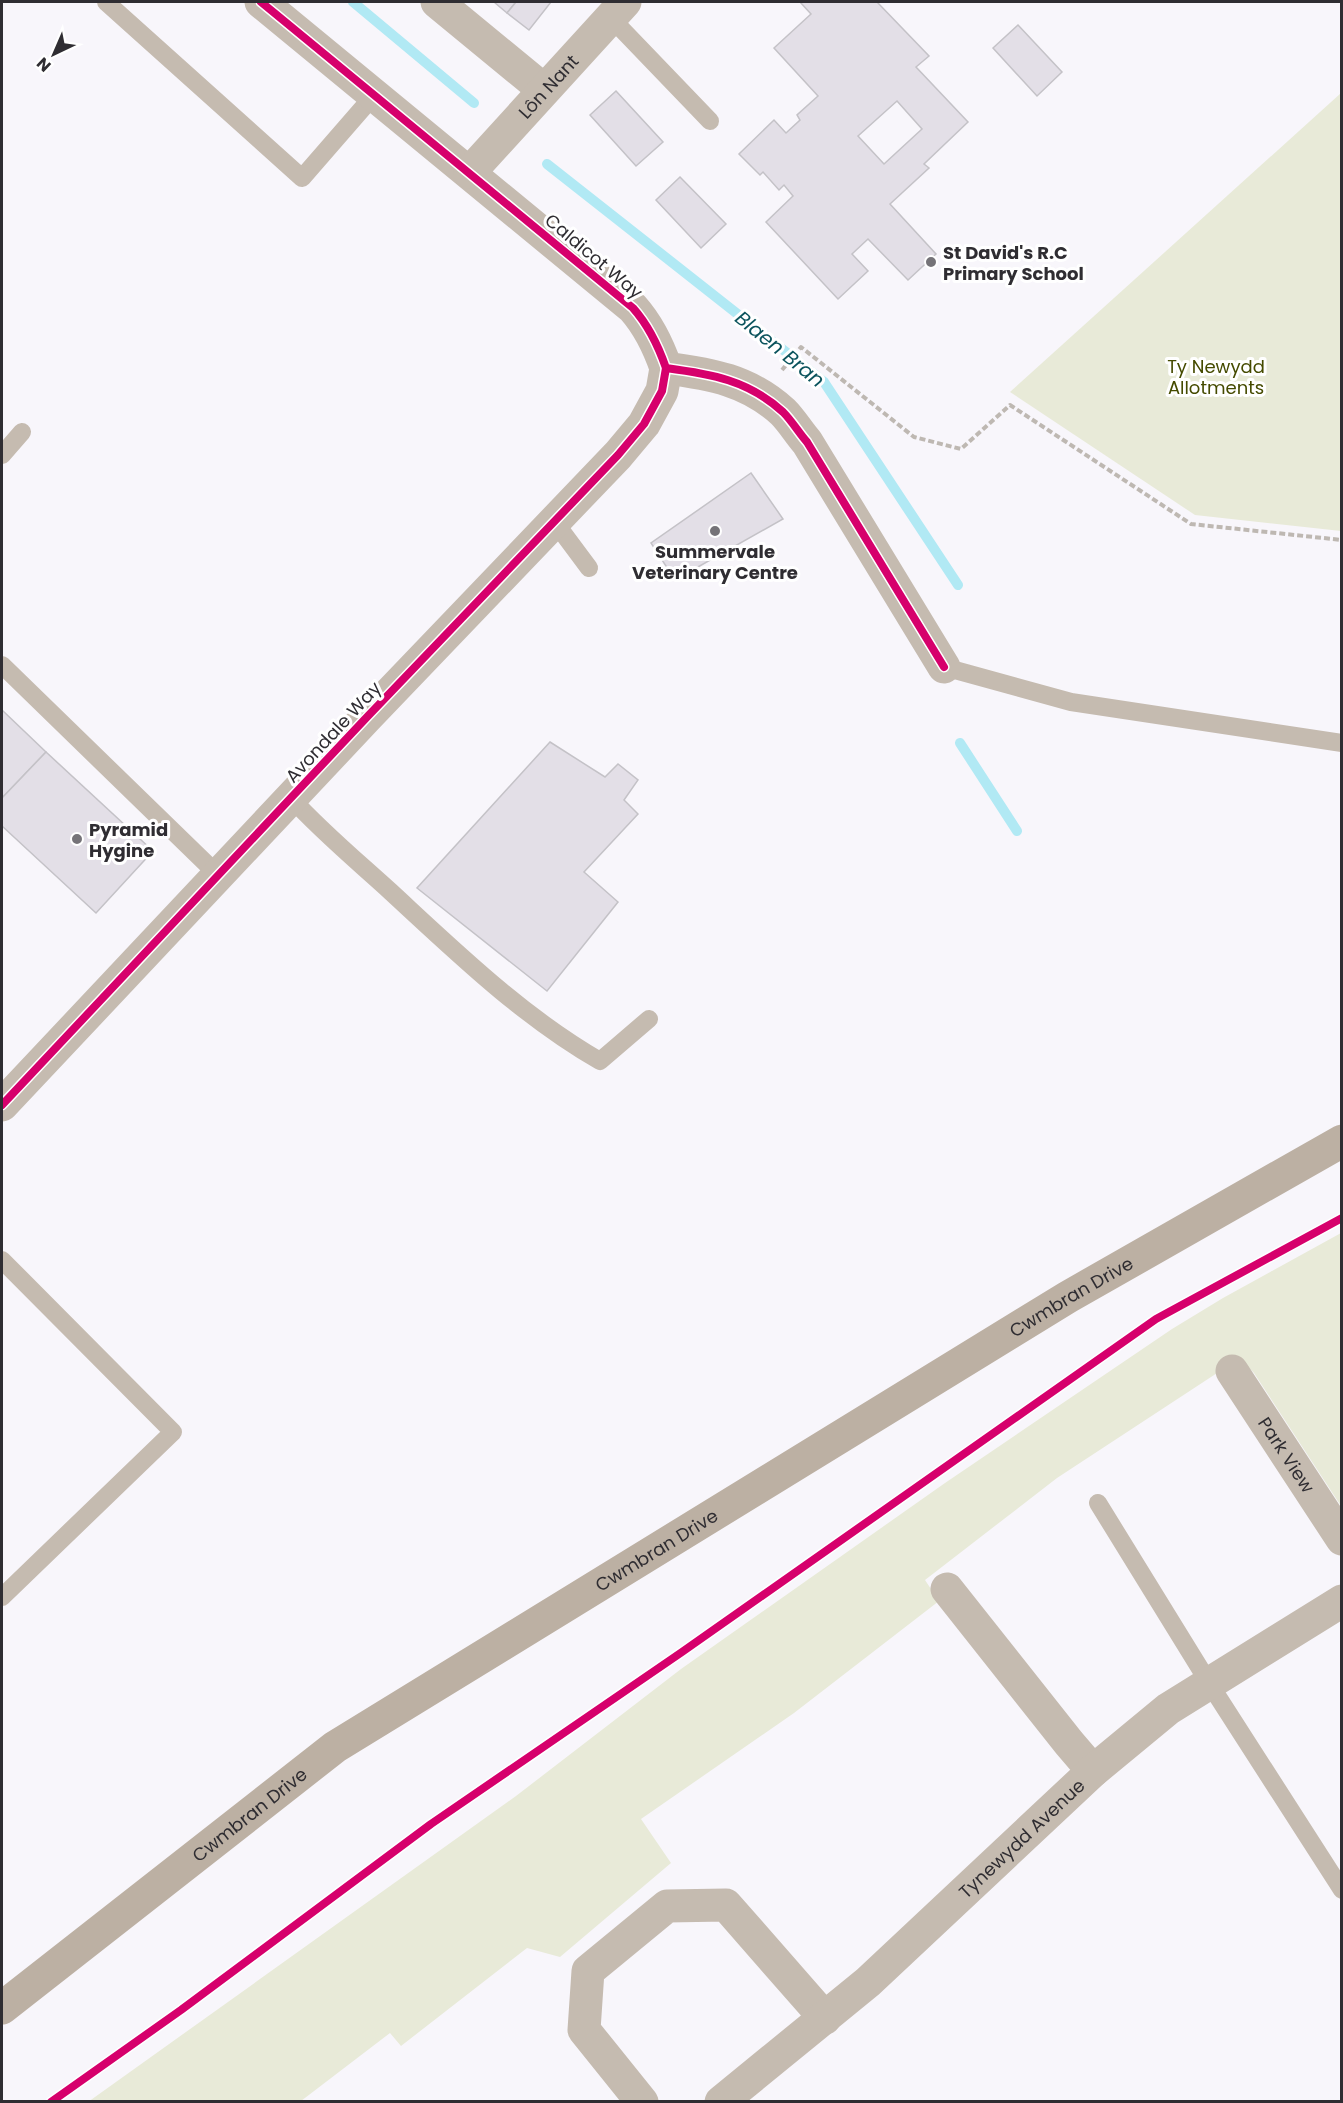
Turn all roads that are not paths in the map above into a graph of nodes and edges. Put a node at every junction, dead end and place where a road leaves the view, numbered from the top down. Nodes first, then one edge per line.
1 (106, 2) edge
2 (261, 2) edge
3 (437, 2) edge
4 (618, 10) edge
5 (544, 90) junction
6 (375, 94) junction
7 (710, 121) dead end
8 (470, 172) junction
9 (666, 368) junction
10 (22, 432) dead end
11 (2, 455) edge
12 (554, 521) junction
13 (590, 568) dead end
14 (2, 665) edge
15 (944, 667) joint
16 (1341, 743) edge
17 (291, 798) junction
18 (218, 875) junction
19 (649, 1019) dead end
20 (2, 1105) edge
21 (1341, 1141) edge
22 (2, 1260) edge
23 (1232, 1371) dead end
24 (1098, 1503) dead end
25 (1341, 1539) edge
26 (947, 1589) dead end
27 (2, 1597) edge
28 (1341, 1601) edge
29 (1209, 1683) junction
30 (1093, 1771) junction
31 (1341, 1890) edge
32 (2, 2008) edge
33 (825, 2018) junction
34 (642, 2102) edge
35 (721, 2102) edge

1 - 6 lane
2 - 6 street, Caldicot Way
3 - 5 street
4 - 5 street, Lôn Nant
4 - 7 lane
5 - 8 street, Lôn Nant
6 - 8 street, Caldicot Way
8 - 9 street, Caldicot Way
9 - 12 street, Avondale Way
9 - 15 street
10 - 11 lane
12 - 13 lane
12 - 17 street, Avondale Way
14 - 18 lane
15 - 16 lane
17 - 18 street, Avondale Way
17 - 19 lane
18 - 20 street, Avondale Way
21 - 32 main road, Cwmbran Drive
22 - 27 lane
23 - 25 street, Park View
24 - 29 lane
26 - 30 street
28 - 29 street, Tynewydd Avenue
29 - 30 street, Tynewydd Avenue
29 - 31 lane
30 - 33 street, Tynewydd Avenue
33 - 34 street
33 - 35 street, Tynewydd Avenue

